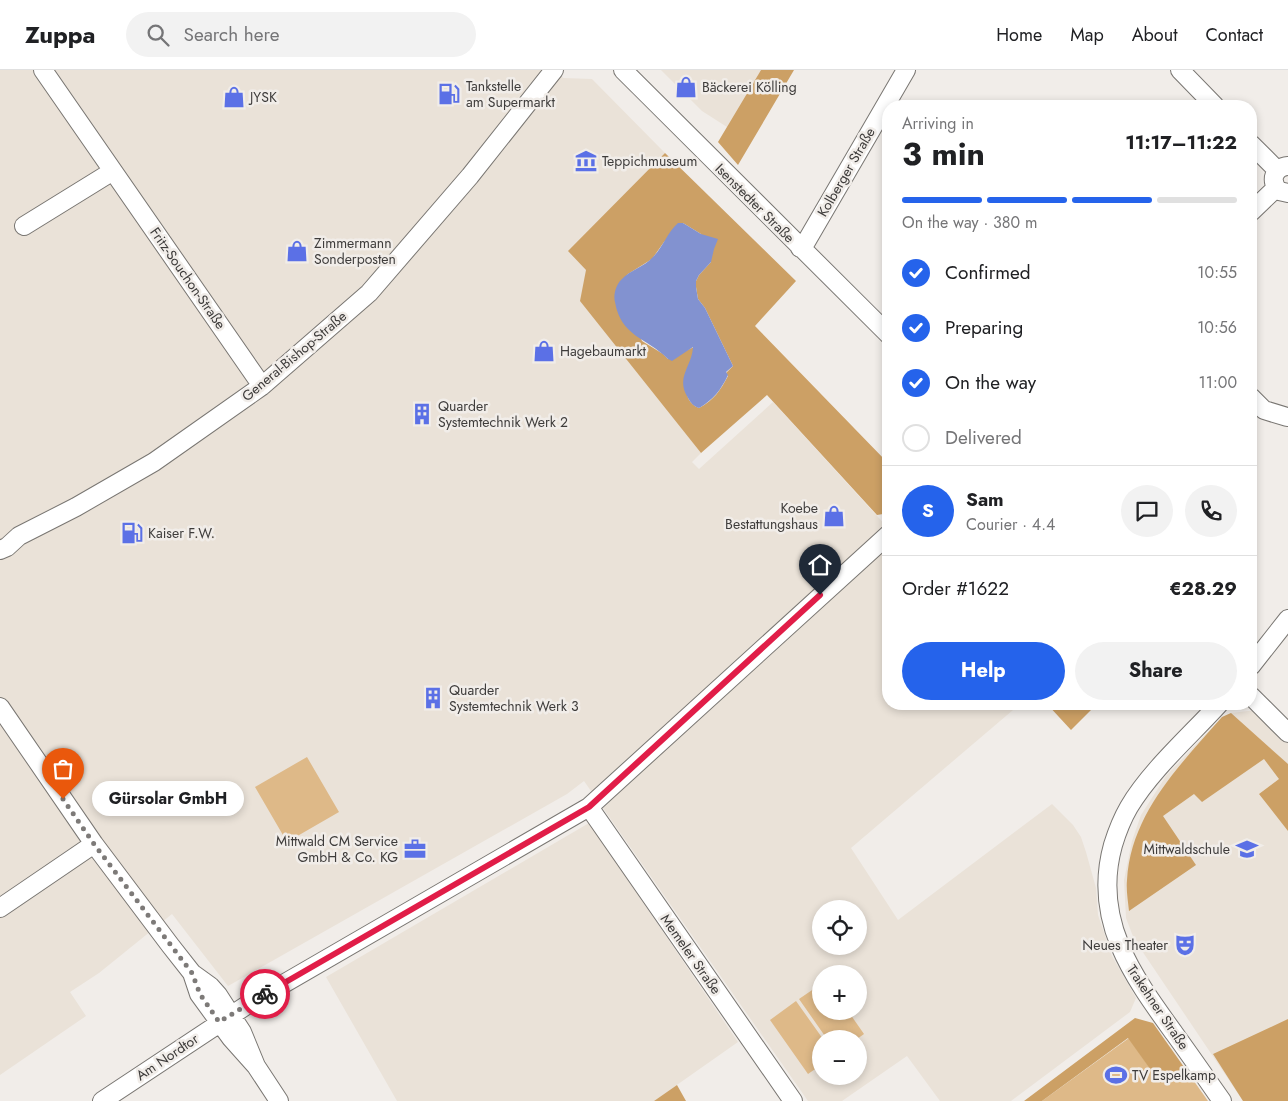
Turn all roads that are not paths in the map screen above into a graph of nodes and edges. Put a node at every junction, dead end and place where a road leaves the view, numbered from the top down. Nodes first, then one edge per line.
1 (43, 70) edge
2 (540, 70) edge
3 (554, 70) edge
4 (623, 70) edge
5 (906, 70) edge
6 (1180, 70) edge
7 (889, 100) edge
8 (1209, 100) edge
9 (882, 111) edge
10 (519, 116) junction
11 (1257, 151) edge
12 (113, 171) junction
13 (1282, 179) edge
14 (1257, 206) edge
15 (24, 226) dead end
16 (800, 248) junction
17 (882, 328) edge
18 (262, 386) junction
19 (1257, 404) edge
20 (1287, 417) edge
21 (19, 536) junction
22 (0, 539) edge
23 (882, 540) edge
24 (0, 550) edge
25 (1288, 618) edge
26 (1257, 658) edge
27 (1257, 702) edge
28 (0, 708) edge
29 (1213, 710) edge
30 (1288, 733) edge
31 (589, 807) junction
32 (94, 844) junction
33 (0, 908) edge
34 (225, 1018) junction
35 (102, 1101) edge
36 (279, 1101) edge
37 (793, 1101) edge
38 (1222, 1101) edge

1 - 12 street, Fritz-Souchon-Straße
2 - 10 street, General-Bishop-Straße
3 - 10 street, General-Bishop-Straße
4 - 16 street, Isenstedter Straße
5 - 7 street, Kolberger Straße
6 - 8 street
9 - 16 street, Kolberger Straße
10 - 18 street, General-Bishop-Straße
11 - 13 street
12 - 15 street
12 - 18 street, Fritz-Souchon-Straße
13 - 14 street
16 - 17 street, Isenstedter Straße
18 - 21 street, General-Bishop-Straße
19 - 20 street
21 - 22 street, General-Bishop-Straße
21 - 24 street, General-Bishop-Straße
23 - 31 street, Am Nordtor
25 - 26 street
27 - 30 street
28 - 32 street
29 - 38 street, Trakehner Straße
31 - 34 street, Am Nordtor
31 - 37 street, Memeler Straße
32 - 33 street
32 - 34 street
34 - 35 street, Am Nordtor
34 - 36 street

